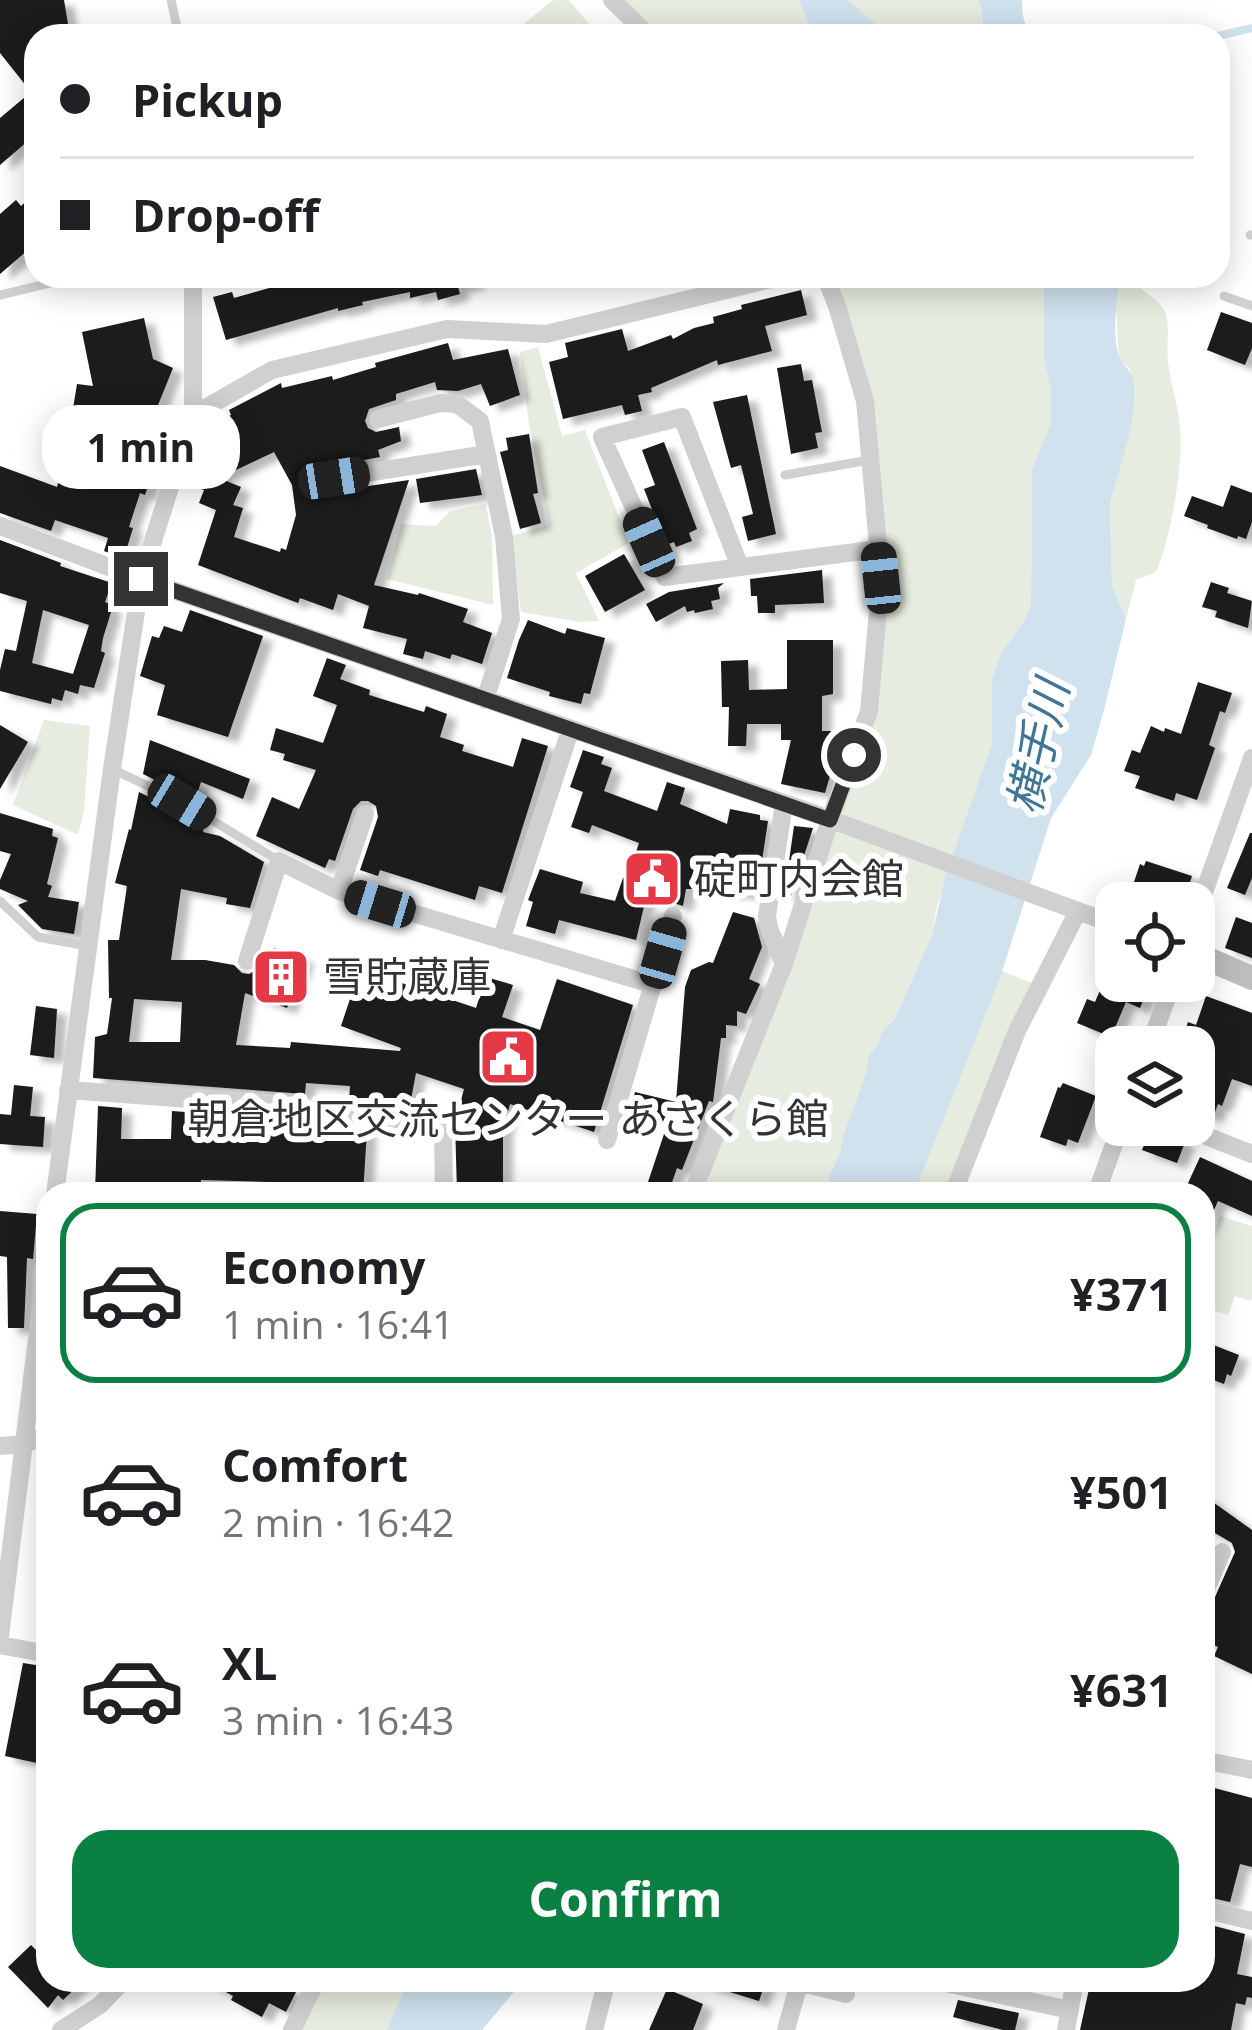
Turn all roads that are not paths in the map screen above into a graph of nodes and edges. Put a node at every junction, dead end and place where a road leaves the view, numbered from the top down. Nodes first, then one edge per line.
1 (612, 0) edge
2 (637, 24) edge
3 (193, 288) edge
4 (734, 288) edge
5 (830, 288) edge
6 (1224, 296) dead end
7 (1252, 306) edge
8 (193, 415) junction
9 (378, 419) dead end
10 (487, 454) junction
11 (869, 460) junction
12 (784, 475) dead end
13 (334, 478) dead end
14 (0, 526) edge
15 (878, 549) junction
16 (740, 567) junction
17 (141, 579) junction
18 (484, 700) junction
19 (570, 730) junction
20 (1252, 758) edge
21 (112, 769) junction
22 (784, 803) junction
23 (365, 814) dead end
24 (838, 823) junction
25 (279, 861) junction
26 (1208, 882) edge
27 (339, 891) junction
28 (0, 901) edge
29 (1075, 910) junction
30 (673, 916) dead end
31 (1095, 917) edge
32 (501, 940) junction
33 (88, 946) junction
34 (247, 961) dead end
35 (1215, 962) edge
36 (784, 964) junction
37 (1252, 978) edge
38 (654, 985) junction
39 (68, 1090) junction
40 (607, 1140) dead end
41 (1215, 1140) edge
42 (1113, 1146) edge
43 (1252, 1154) edge
44 (56, 1182) edge
45 (443, 1182) edge
46 (697, 1182) edge
47 (958, 1182) edge
48 (1100, 1182) edge
49 (36, 1351) edge
50 (36, 1439) edge
51 (25, 1444) junction
52 (0, 1445) edge
53 (1222, 1552) dead end
54 (1215, 1568) edge
55 (0, 1636) edge
56 (0, 1646) edge
57 (36, 1652) edge
58 (1215, 1762) edge
59 (1252, 1770) edge
60 (1215, 1912) edge
61 (1252, 1921) edge
62 (112, 1992) edge
63 (311, 1992) edge
64 (604, 1992) edge
65 (796, 1992) edge
66 (839, 1992) edge
67 (986, 1992) edge
68 (1073, 1992) edge
69 (846, 1994) dead end
70 (1070, 2010) junction
71 (68, 2028) edge
72 (292, 2030) edge
73 (594, 2030) edge
74 (786, 2030) edge
75 (1066, 2030) edge

1 - 2 street
3 - 8 street
4 - 8 street
5 - 11 street
6 - 7 lane
8 - 17 street
9 - 10 street
10 - 13 street
10 - 18 street
11 - 12 lane
11 - 15 street
14 - 17 street
15 - 16 street
15 - 24 street
16 - 16 street
17 - 18 street
17 - 21 street
18 - 19 street
19 - 22 street
19 - 32 street
20 - 26 street
21 - 25 lane
21 - 33 street
22 - 24 street
22 - 36 street
23 - 27 street
24 - 29 street
24 - 36 street
25 - 27 street
25 - 34 street
27 - 32 street
28 - 33 lane
29 - 31 street
29 - 47 street
30 - 38 street
32 - 38 street
33 - 39 street
35 - 37 street
36 - 46 street
38 - 40 street
39 - 44 street
39 - 45 street
41 - 43 street
42 - 48 street
49 - 51 street
50 - 51 street
51 - 52 street
51 - 55 street
53 - 54 street
56 - 57 street
58 - 59 street
60 - 61 street
62 - 71 street
63 - 72 street
64 - 73 street
65 - 74 street
66 - 69 street
67 - 70 street
68 - 70 street
70 - 75 street

